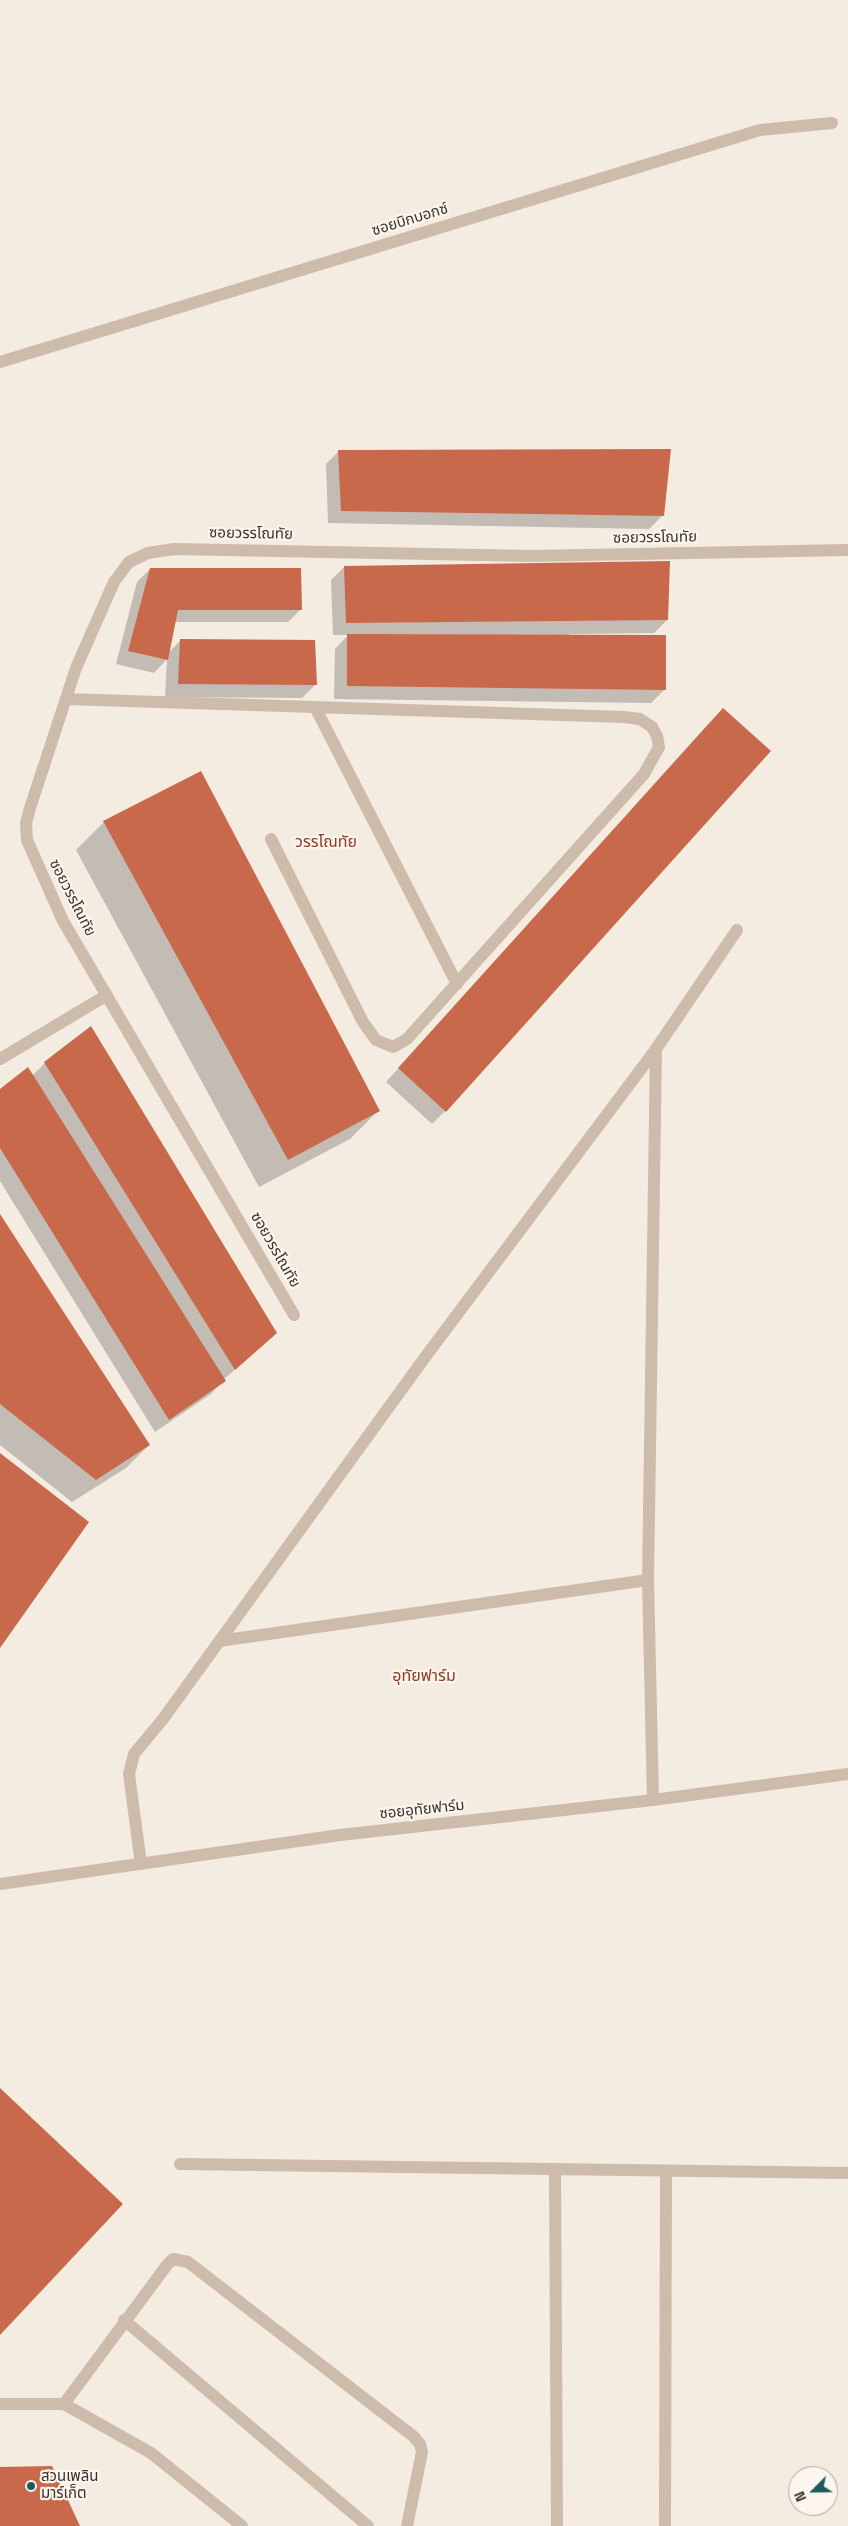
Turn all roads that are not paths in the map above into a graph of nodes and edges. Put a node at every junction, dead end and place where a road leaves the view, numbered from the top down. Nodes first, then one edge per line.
1 (832, 123) dead end
2 (0, 362) edge
3 (848, 550) edge
4 (66, 699) junction
5 (315, 707) junction
6 (271, 838) dead end
7 (738, 930) dead end
8 (457, 984) junction
9 (107, 995) junction
10 (656, 1048) junction
11 (0, 1059) edge
12 (294, 1315) dead end
13 (648, 1580) junction
14 (219, 1641) junction
15 (848, 1774) edge
16 (653, 1800) junction
17 (141, 1864) junction
18 (0, 1884) edge
19 (180, 2164) dead end
20 (555, 2170) junction
21 (666, 2172) junction
22 (848, 2173) edge
23 (124, 2320) junction
24 (0, 2404) edge
25 (64, 2404) junction
26 (242, 2526) edge
27 (368, 2526) edge
28 (407, 2526) edge
29 (557, 2526) edge
30 (665, 2526) edge

1 - 2 street, ซอยบิกบอกซ์
3 - 4 street, ซอยวรรโณทัย
4 - 5 street
4 - 9 street, ซอยวรรโณทัย
5 - 8 street
5 - 8 street
6 - 8 street
7 - 10 street
9 - 11 street
9 - 12 street, ซอยวรรโณทัย
10 - 13 street
10 - 14 street
13 - 14 street
13 - 16 street
14 - 17 street
15 - 16 street, ซอยอุทัยฟาร์ม
16 - 17 street, ซอยอุทัยฟาร์ม
17 - 18 street, ซอยอุทัยฟาร์ม
19 - 20 street
20 - 21 street
20 - 29 street
21 - 22 street
21 - 30 street
23 - 25 street
23 - 27 street
23 - 28 street
24 - 25 street
25 - 26 street

